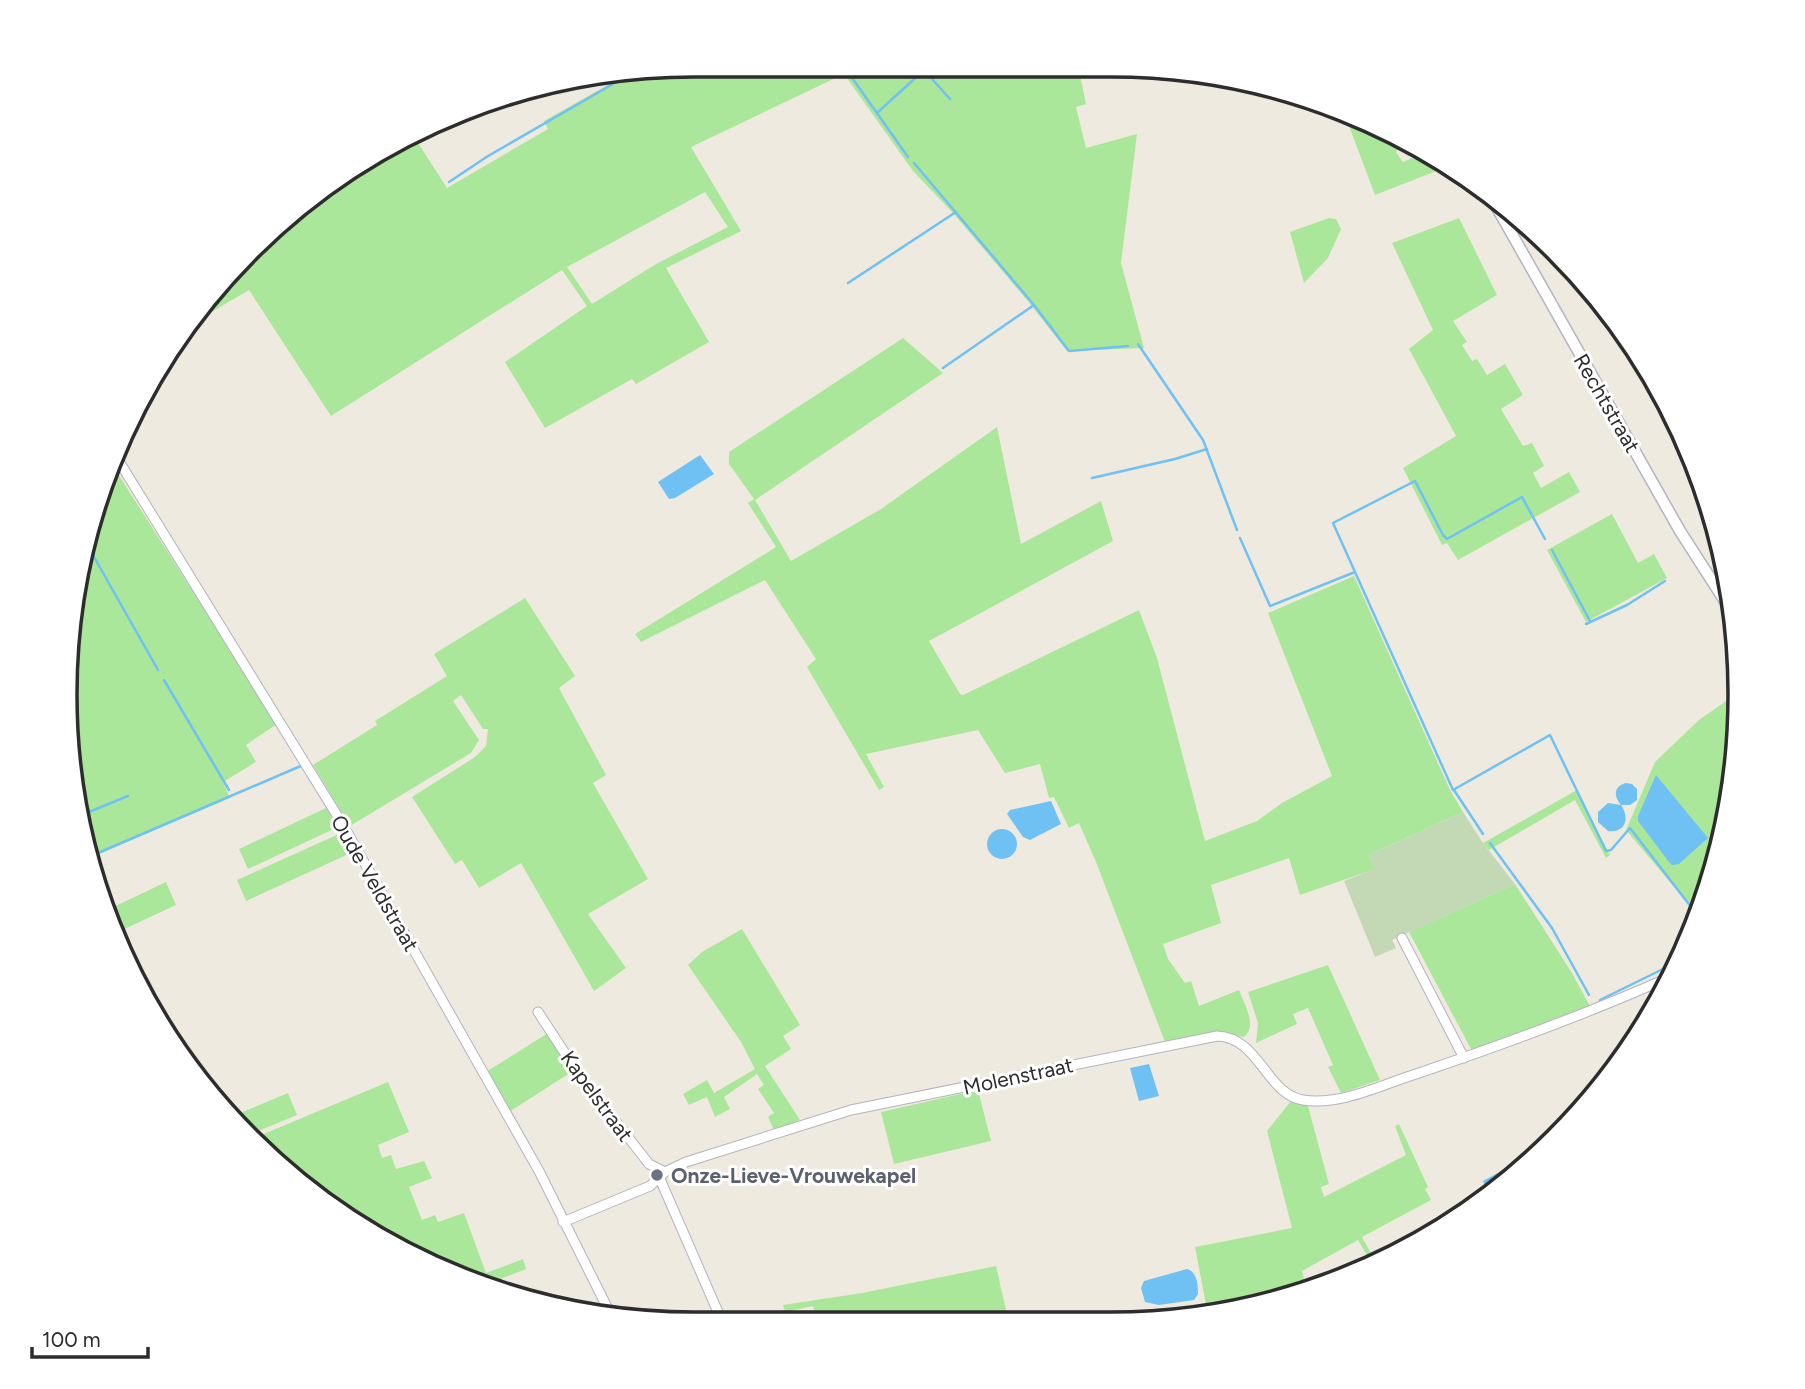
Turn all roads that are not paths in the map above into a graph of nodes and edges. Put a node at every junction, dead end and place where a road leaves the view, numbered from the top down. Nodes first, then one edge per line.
1 (1501, 217) edge
2 (121, 465) edge
3 (1719, 592) edge
4 (1402, 938) dead end
5 (1656, 983) edge
6 (538, 1012) dead end
7 (1464, 1058) junction
8 (662, 1175) junction
9 (563, 1222) junction
10 (605, 1305) edge
11 (718, 1312) edge

1 - 3 street, Rechtstraat
2 - 9 street, Oude Veldstraat
4 - 7 street
5 - 7 street, Molenstraat
6 - 8 street, Kapelstraat
7 - 8 street, Molenstraat
8 - 9 street, Molenstraat
8 - 11 street, Kapelstraat
9 - 10 street, Oude Veldstraat

